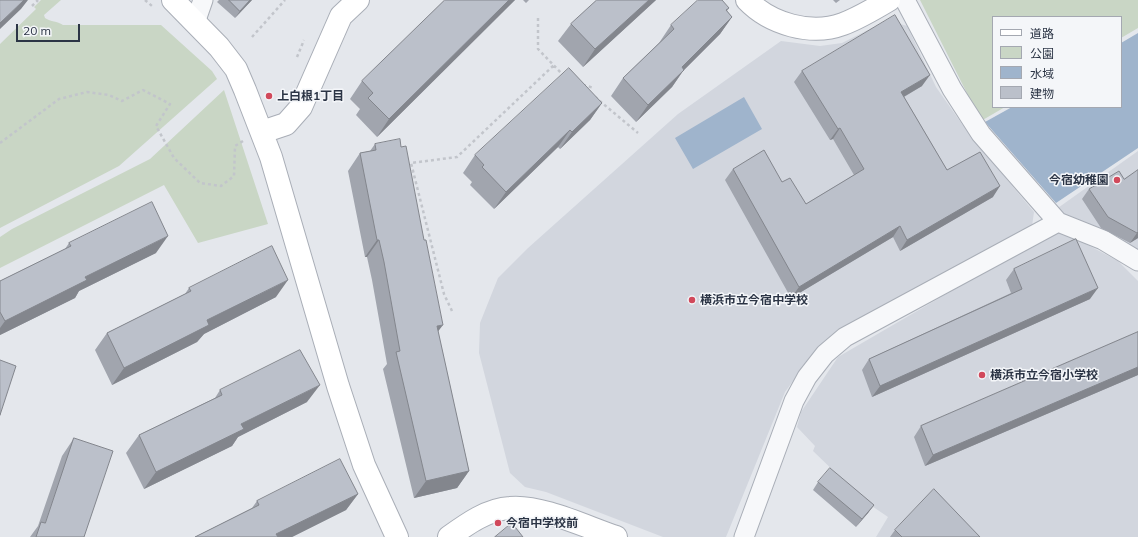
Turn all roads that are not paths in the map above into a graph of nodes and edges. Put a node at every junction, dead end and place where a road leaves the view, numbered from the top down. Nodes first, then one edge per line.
1 (173, 0) edge
2 (203, 0) edge
3 (358, 0) edge
4 (747, 0) edge
5 (889, 0) edge
6 (905, 0) edge
7 (195, 23) junction
8 (254, 136) junction
9 (1058, 222) junction
10 (1138, 261) edge
11 (397, 537) edge
12 (450, 537) edge
13 (616, 537) edge
14 (744, 537) edge

1 - 7 street
2 - 7 street
3 - 8 street
4 - 5 street
6 - 9 street
7 - 8 street
8 - 11 street
9 - 10 street
9 - 14 street
12 - 13 street

